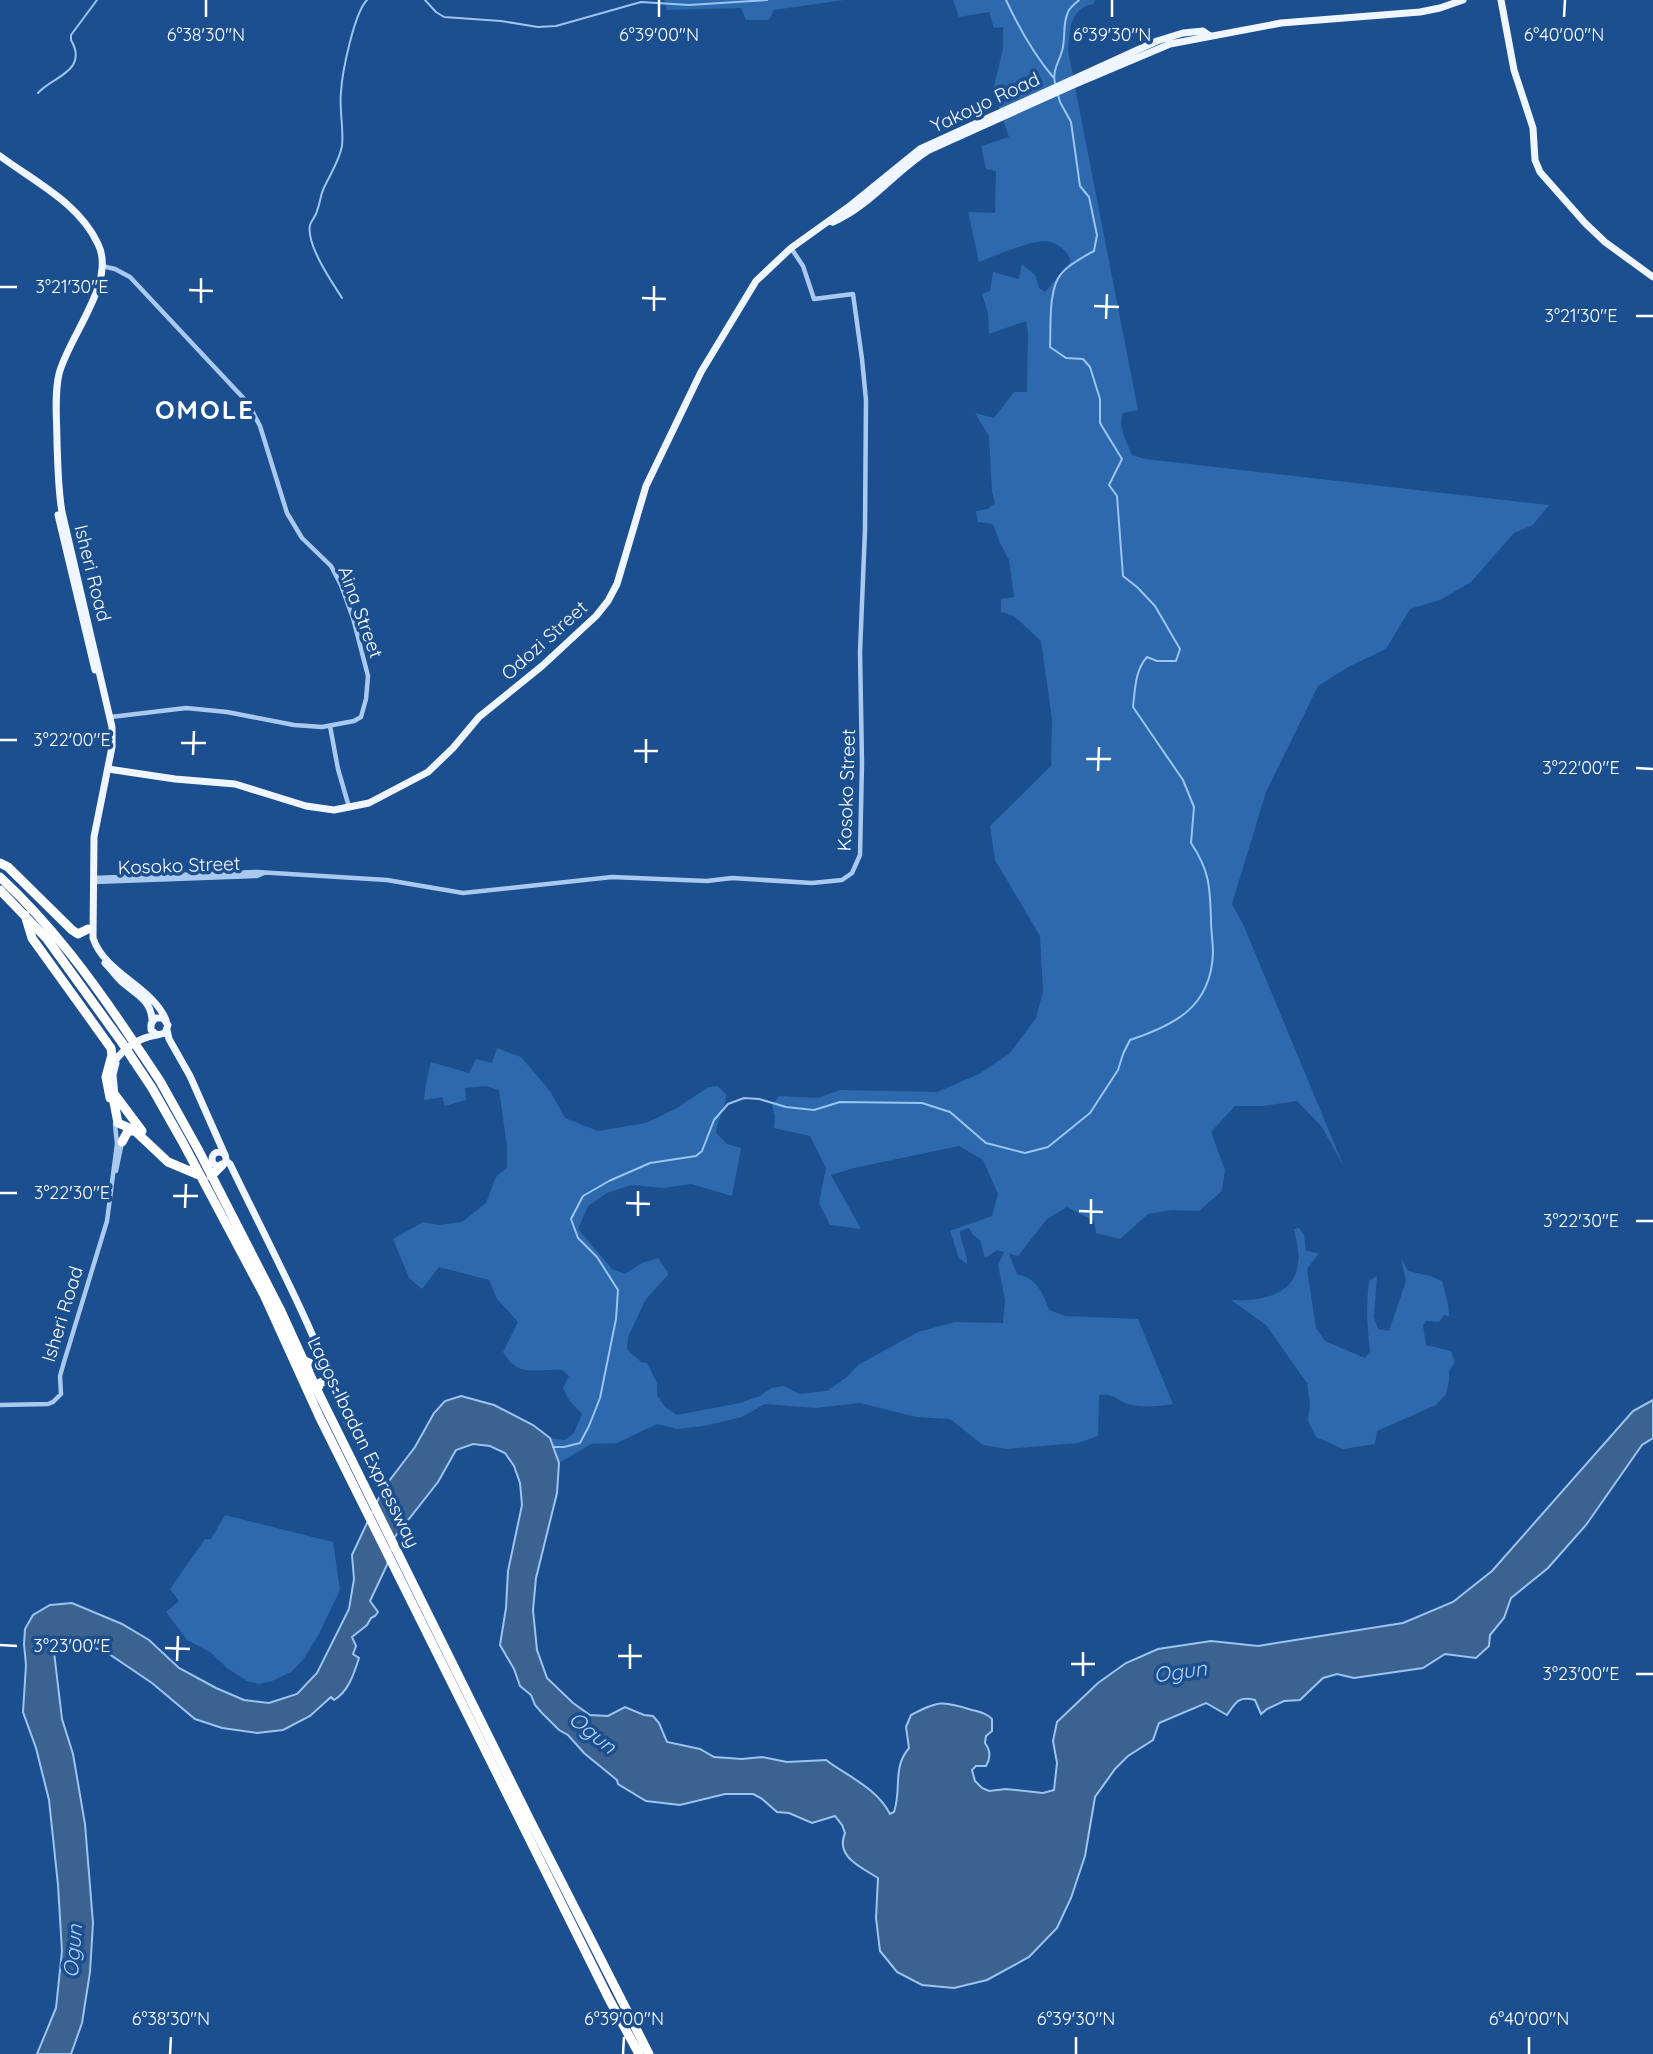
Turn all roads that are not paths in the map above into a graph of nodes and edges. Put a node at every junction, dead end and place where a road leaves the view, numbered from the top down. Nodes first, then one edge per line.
1 (1463, 0) edge
2 (1502, 0) edge
3 (1210, 36) junction
4 (1158, 45) junction
5 (0, 159) edge
6 (817, 229) joint
7 (791, 248) junction
8 (101, 263) junction
9 (1653, 277) edge
10 (73, 570) junction
11 (111, 717) junction
12 (330, 726) junction
13 (108, 769) junction
14 (349, 807) junction
15 (0, 863) edge
16 (0, 877) edge
17 (93, 880) junction
18 (0, 890) edge
19 (24, 915) junction
20 (88, 929) junction
21 (166, 1020) junction
22 (151, 1024) junction
23 (167, 1030) junction
24 (158, 1035) junction
25 (146, 1037) junction
26 (125, 1045) junction
27 (112, 1093) junction
28 (121, 1124) junction
29 (136, 1131) junction
30 (182, 1141) junction
31 (122, 1142) junction
32 (199, 1151) junction
33 (221, 1158) junction
34 (207, 1177) junction
35 (113, 1182) junction
36 (304, 1361) junction
37 (330, 1375) junction
38 (317, 1390) junction
39 (0, 1405) edge
40 (349, 1427) dead end
41 (483, 1735) junction
42 (639, 2054) edge
43 (649, 2054) edge

1 - 3 main road
2 - 9 main road
3 - 4 main road
3 - 4 main road
4 - 6 main road, Yakoyo Road
5 - 8 main road
6 - 7 main road, Odozi Street
7 - 14 main road, Odozi Street
7 - 17 street, Kosoko Street
8 - 10 main road, Isheri Road
8 - 12 street, Aina Street
10 - 11 main road, Isheri Road
10 - 20 main road, Isheri Road
11 - 12 street, Aina Street
11 - 13 main road, Isheri Road
12 - 14 street
13 - 14 main road, Odozi Street
13 - 17 main road, Isheri Road
15 - 20 highway
16 - 26 highway, Lagos-Ibadan Expressway
17 - 21 main road, Isheri Road
18 - 19 highway, Lagos-Ibadan Expressway
19 - 26 highway, Lagos-Ibadan Expressway
19 - 27 highway
20 - 22 main road, Isheri Road
21 - 22 main road
21 - 23 main road
22 - 24 main road, Isheri Road
22 - 25 main road
23 - 24 main road
23 - 33 main road
24 - 25 main road
24 - 33 main road, Isheri Road
25 - 26 main road
26 - 27 main road, Isheri Road
26 - 30 highway, Lagos-Ibadan Expressway, bridge
26 - 32 highway, Lagos-Ibadan Expressway, bridge
27 - 28 highway
27 - 30 highway
27 - 35 street, Isheri Road
28 - 29 highway
28 - 31 main road, Isheri Road
29 - 31 highway
29 - 34 highway
30 - 34 highway, Lagos-Ibadan Expressway
31 - 35 street, Isheri Road
32 - 33 highway
32 - 34 highway, Lagos-Ibadan Expressway
33 - 34 highway
33 - 37 main road
34 - 36 highway, Lagos-Ibadan Expressway
34 - 41 highway, Lagos-Ibadan Expressway
35 - 39 street, Isheri Road
36 - 37 highway
36 - 38 highway, Lagos-Ibadan Expressway
37 - 38 highway
37 - 40 main road
38 - 41 highway, Lagos-Ibadan Expressway
41 - 42 highway, Lagos-Ibadan Expressway
41 - 43 highway, Lagos-Ibadan Expressway

